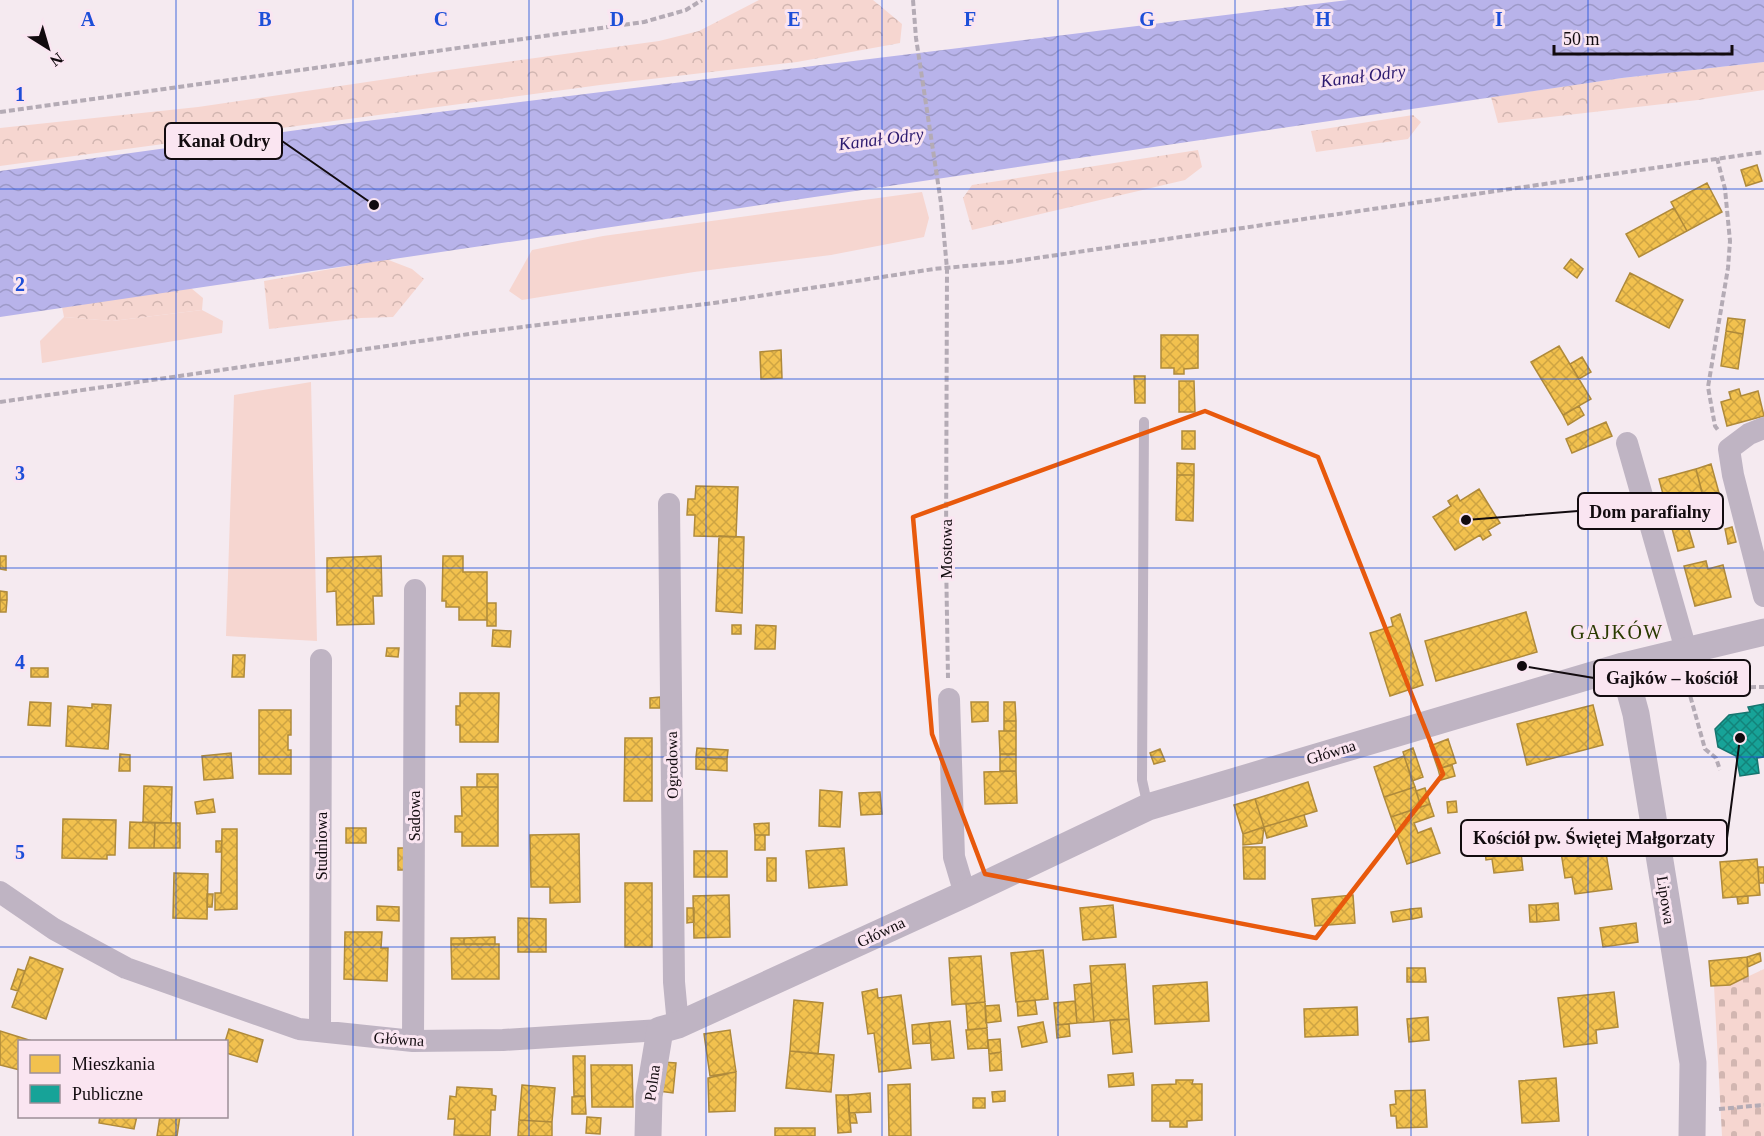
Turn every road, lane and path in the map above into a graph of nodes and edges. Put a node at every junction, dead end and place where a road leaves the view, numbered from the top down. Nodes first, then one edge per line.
1 (702, 0) edge
2 (914, 0) edge
3 (0, 112) edge
4 (1764, 152) edge
5 (1717, 158) junction
6 (947, 269) junction
7 (0, 402) edge
8 (1144, 422) dead end
9 (1764, 428) edge
10 (1627, 443) dead end
11 (1729, 449) junction
12 (669, 504) dead end
13 (415, 590) dead end
14 (1764, 596) edge
15 (1764, 632) edge
16 (1686, 650) junction
17 (321, 660) dead end
18 (1623, 666) junction
19 (1664, 679) dead end
20 (1764, 687) edge
21 (1688, 688) junction
22 (949, 699) joint
23 (1720, 770) dead end
24 (1148, 807) junction
25 (0, 891) edge
26 (965, 894) junction
27 (669, 1028) junction
28 (320, 1031) junction
29 (413, 1041) junction
30 (1764, 1105) edge
31 (1719, 1109) dead end
32 (648, 1136) edge
33 (1692, 1136) edge

1 - 3 path
2 - 6 path, Mostowa
4 - 5 path
5 - 6 path
5 - 11 path
6 - 7 path
6 - 22 path, Mostowa
8 - 24 lane
9 - 11 street
10 - 16 street
11 - 14 street
12 - 27 street, Ogrodowa
13 - 29 street, Sadowa
15 - 16 street, Główna
16 - 18 street, Główna
17 - 28 street, Studniowa
18 - 24 street, Główna
18 - 33 street, Lipowa
19 - 21 path
20 - 21 path
21 - 23 path
22 - 26 street
24 - 26 street, Główna
25 - 28 street, Główna
26 - 27 street, Główna
27 - 29 street, Główna
27 - 32 street, Polna
28 - 29 street, Główna
30 - 31 path

